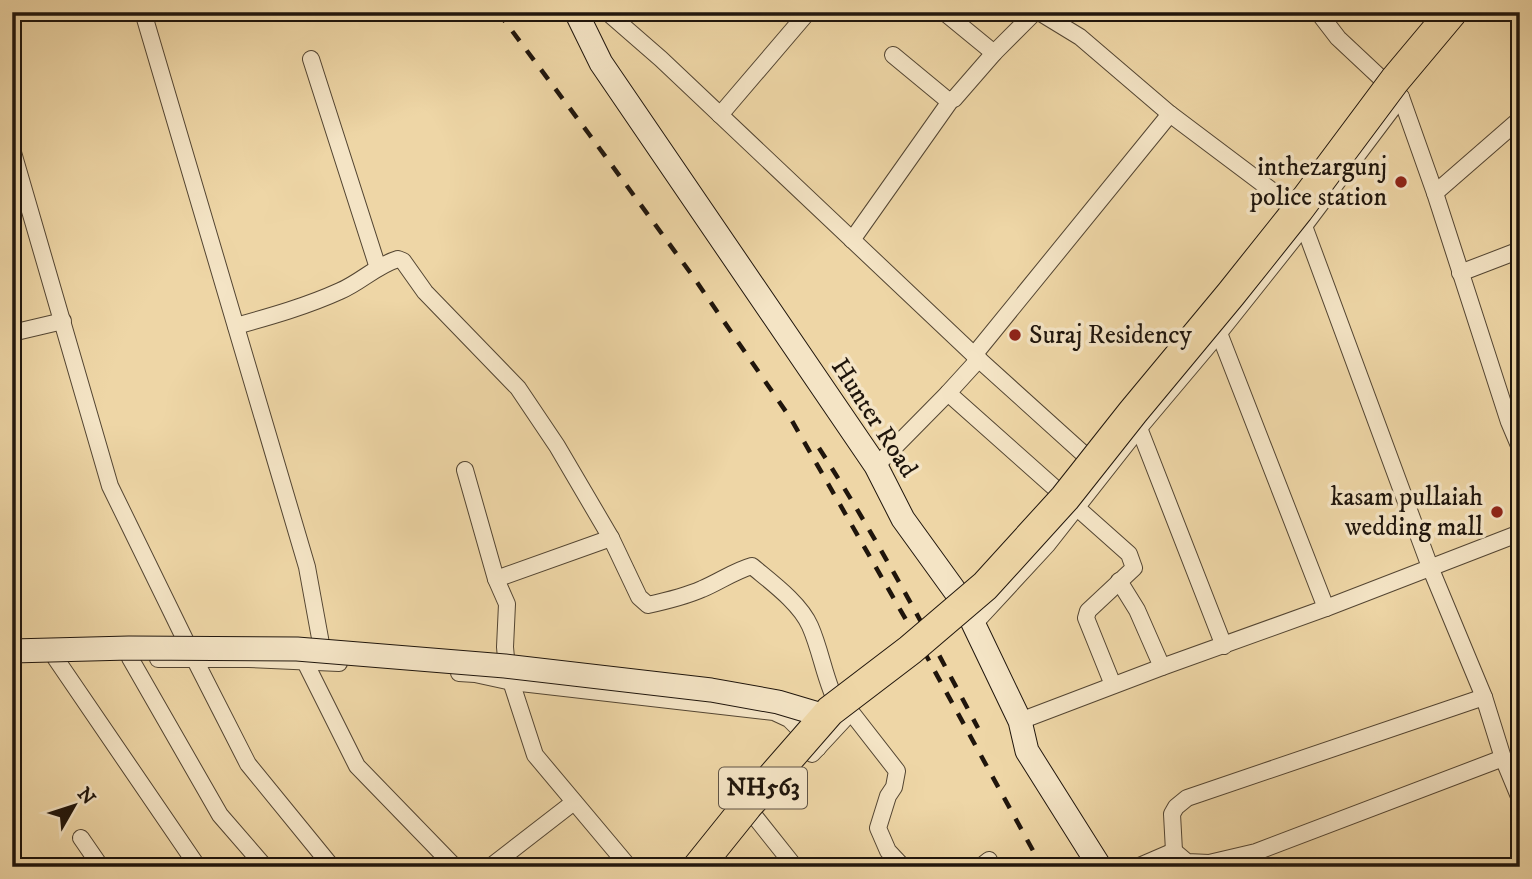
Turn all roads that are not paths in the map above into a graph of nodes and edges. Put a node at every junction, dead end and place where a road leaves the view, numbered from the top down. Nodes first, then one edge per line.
1 (143, 12) edge
2 (576, 12) edge
3 (607, 12) edge
4 (808, 12) edge
5 (944, 12) edge
6 (1037, 12) edge
7 (1318, 12) edge
8 (1452, 12) edge
9 (994, 53) junction
10 (893, 55) dead end
11 (311, 59) dead end
12 (1401, 97) junction
13 (951, 100) junction
14 (1170, 114) junction
15 (720, 115) junction
16 (1520, 119) edge
17 (12, 149) edge
18 (1435, 193) junction
19 (1304, 226) junction
20 (852, 240) junction
21 (1520, 250) edge
22 (378, 268) junction
23 (1460, 273) junction
24 (63, 321) junction
25 (236, 326) junction
26 (12, 332) edge
27 (1219, 334) junction
28 (976, 357) junction
29 (948, 393) junction
30 (1515, 419) edge
31 (1139, 428) junction
32 (1520, 448) edge
33 (876, 466) junction
34 (464, 470) dead end
35 (1104, 473) junction
36 (1076, 508) junction
37 (1520, 533) edge
38 (611, 538) junction
39 (1430, 567) junction
40 (496, 579) junction
41 (1119, 581) junction
42 (1326, 608) junction
43 (974, 624) junction
44 (1224, 646) junction
45 (12, 651) edge
46 (12, 658) edge
47 (130, 658) junction
48 (56, 659) junction
49 (195, 660) junction
50 (305, 662) junction
51 (324, 662) junction
52 (1162, 667) junction
53 (512, 682) junction
54 (1113, 685) junction
55 (1484, 697) junction
56 (838, 714) junction
57 (1020, 721) junction
58 (818, 748) junction
59 (1503, 758) junction
60 (1520, 799) edge
61 (574, 802) junction
62 (752, 813) junction
63 (81, 838) dead end
64 (1174, 851) junction
65 (12, 857) edge
66 (14, 867) edge
67 (101, 867) edge
68 (198, 867) edge
69 (265, 867) edge
70 (332, 867) edge
71 (455, 867) edge
72 (490, 867) edge
73 (629, 867) edge
74 (698, 867) edge
75 (708, 867) edge
76 (794, 867) edge
77 (903, 867) edge
78 (1100, 867) edge
79 (1137, 867) edge

1 - 25 street
2 - 33 street, Hunter Road
3 - 15 street
4 - 15 street
5 - 9 street
6 - 9 street
6 - 14 street
7 - 12 street
8 - 56 highway, NH563, bridge
9 - 13 street
10 - 13 street
11 - 22 street
12 - 18 street
12 - 19 street
13 - 20 street
14 - 19 street
14 - 28 street
15 - 20 street
16 - 18 street
17 - 24 street
18 - 23 street
19 - 27 street
19 - 39 street
20 - 28 street
21 - 23 street
22 - 25 street
22 - 38 street
23 - 30 street
24 - 26 street
24 - 49 street
25 - 51 street
27 - 31 street
27 - 42 street
28 - 29 street
28 - 35 street
29 - 33 street
29 - 36 street
30 - 32 street
31 - 35 street
31 - 44 street
33 - 43 street, Hunter Road
34 - 40 street
35 - 36 street
36 - 41 street
36 - 43 street
37 - 39 street
38 - 40 street
38 - 56 street
39 - 42 street
39 - 55 street
40 - 53 street
41 - 52 street
41 - 54 street
42 - 44 street
43 - 57 street, Hunter Road
44 - 52 street
45 - 56 street, bridge
46 - 48 street
47 - 48 street
47 - 49 street
47 - 69 street
48 - 68 street
49 - 50 street
49 - 70 street
50 - 51 street
50 - 71 street
51 - 53 street
52 - 54 street
53 - 58 street
53 - 61 street
54 - 57 street
55 - 59 street
55 - 64 street
56 - 58 street
56 - 74 highway, NH563, bridge
56 - 77 street
57 - 78 street, Hunter Road
58 - 62 street
59 - 60 street
59 - 64 street
61 - 72 street
61 - 73 street
62 - 75 street
62 - 76 street
63 - 67 street
64 - 79 street
65 - 66 street

